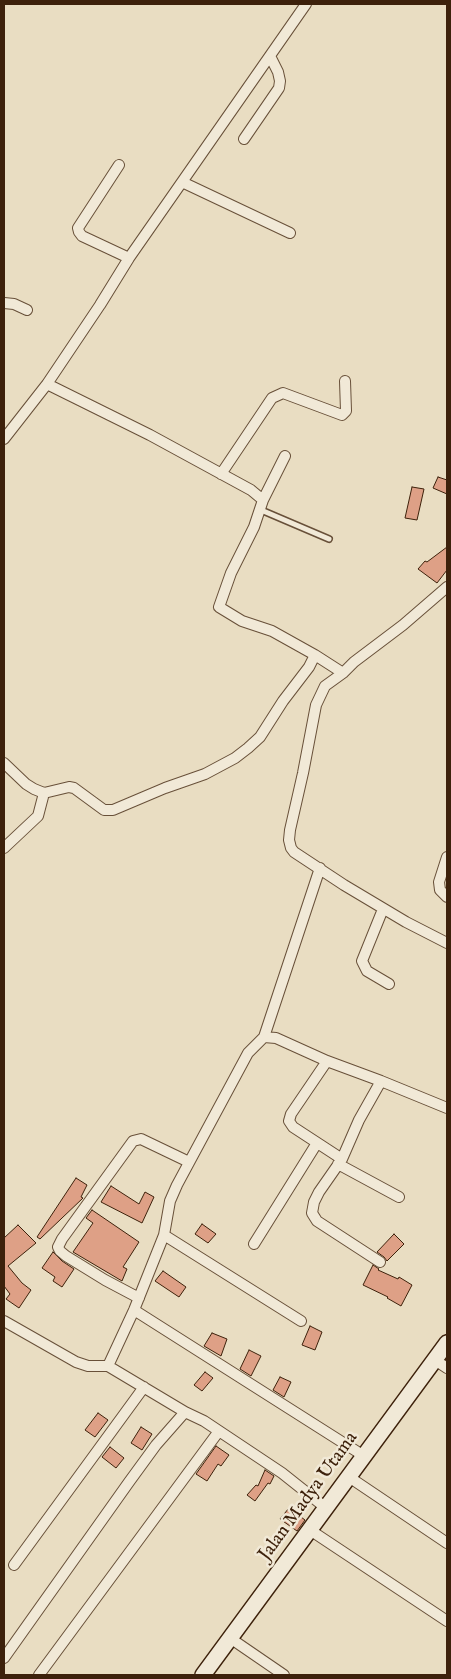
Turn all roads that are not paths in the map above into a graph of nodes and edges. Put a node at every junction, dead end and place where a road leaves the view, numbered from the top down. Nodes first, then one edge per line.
1 (306, 4) edge
2 (270, 56) junction
3 (244, 140) dead end
4 (119, 165) dead end
5 (182, 182) junction
6 (290, 233) dead end
7 (129, 258) junction
8 (4, 303) edge
9 (27, 310) dead end
10 (346, 381) dead end
11 (47, 384) junction
12 (4, 439) edge
13 (286, 456) dead end
14 (221, 474) junction
15 (262, 505) junction
16 (329, 539) dead end
17 (447, 587) edge
18 (316, 656) junction
19 (342, 672) junction
20 (4, 763) edge
21 (44, 793) junction
22 (4, 848) edge
23 (447, 857) edge
24 (320, 868) junction
25 (447, 897) edge
26 (383, 909) junction
27 (447, 943) edge
28 (389, 984) dead end
29 (264, 1037) junction
30 (327, 1061) junction
31 (381, 1081) junction
32 (447, 1108) edge
33 (317, 1142) junction
34 (340, 1161) junction
35 (189, 1162) junction
36 (399, 1197) dead end
37 (164, 1235) junction
38 (254, 1244) dead end
39 (380, 1262) dead end
40 (139, 1298) junction
41 (134, 1310) junction
42 (4, 1321) edge
43 (301, 1321) dead end
44 (447, 1343) edge
45 (441, 1364) edge
46 (108, 1366) junction
47 (144, 1387) junction
48 (185, 1412) junction
49 (219, 1431) junction
50 (364, 1456) junction
51 (349, 1477) junction
52 (326, 1508) junction
53 (310, 1530) junction
54 (447, 1543) edge
55 (14, 1565) dead end
56 (447, 1621) edge
57 (230, 1638) junction
58 (4, 1658) edge
59 (39, 1675) edge
60 (203, 1675) edge
61 (284, 1675) edge

1 - 2 street
2 - 3 street
2 - 5 street
4 - 7 street
5 - 6 street
5 - 7 street
7 - 11 street
8 - 9 street
10 - 14 street
11 - 12 street
11 - 14 street
13 - 15 street
14 - 15 street
15 - 16 lane
15 - 18 street
17 - 19 street
18 - 19 street
18 - 21 street
19 - 24 street
20 - 21 street
21 - 22 street
23 - 25 street
24 - 26 street
24 - 29 street
26 - 27 street
26 - 28 street
29 - 30 street
29 - 35 street
30 - 31 street
30 - 33 street
31 - 32 street
31 - 34 street
33 - 34 street
33 - 38 street
34 - 36 street
34 - 39 street
35 - 37 street
35 - 40 street
37 - 40 street
37 - 43 street
40 - 41 street
41 - 46 street
41 - 50 street
42 - 46 street
44 - 45 street, Jalan Madya Utama
45 - 50 street, Jalan Madya Utama
46 - 47 street
47 - 48 street
47 - 55 street
48 - 49 street
48 - 58 street
49 - 52 street
49 - 59 street
50 - 51 street, Jalan Madya Utama
51 - 52 street, Jalan Madya Utama
51 - 54 street
52 - 53 street, Jalan Madya Utama
53 - 56 street
53 - 57 street, Jalan Madya Utama
57 - 60 street, Jalan Madya Utama
57 - 61 street

